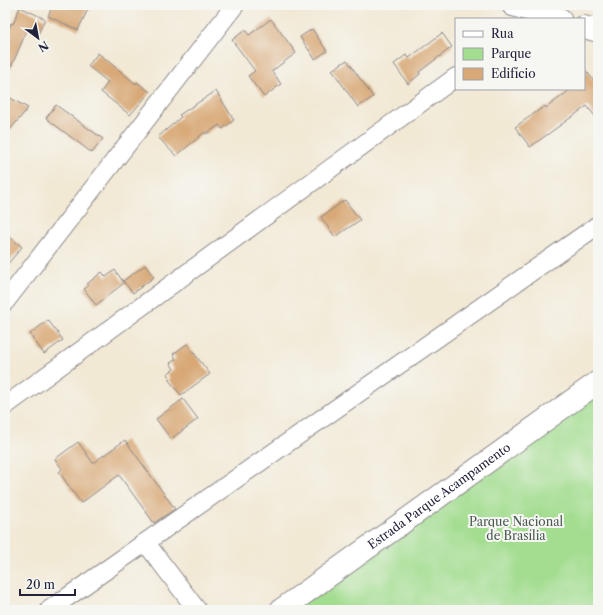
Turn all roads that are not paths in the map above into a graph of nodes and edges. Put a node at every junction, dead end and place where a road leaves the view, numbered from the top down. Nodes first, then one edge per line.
1 (235, 5) edge
2 (513, 5) edge
3 (547, 17) edge
4 (585, 27) edge
5 (598, 31) edge
6 (455, 78) edge
7 (598, 225) edge
8 (5, 302) edge
9 (598, 382) edge
10 (5, 406) edge
11 (146, 543) junction
12 (49, 610) edge
13 (197, 610) edge
14 (281, 610) edge

1 - 8 street
2 - 3 street
4 - 5 street
6 - 10 street
7 - 11 street
9 - 14 street, Estrada Parque Acampamento
11 - 12 street
11 - 13 street

